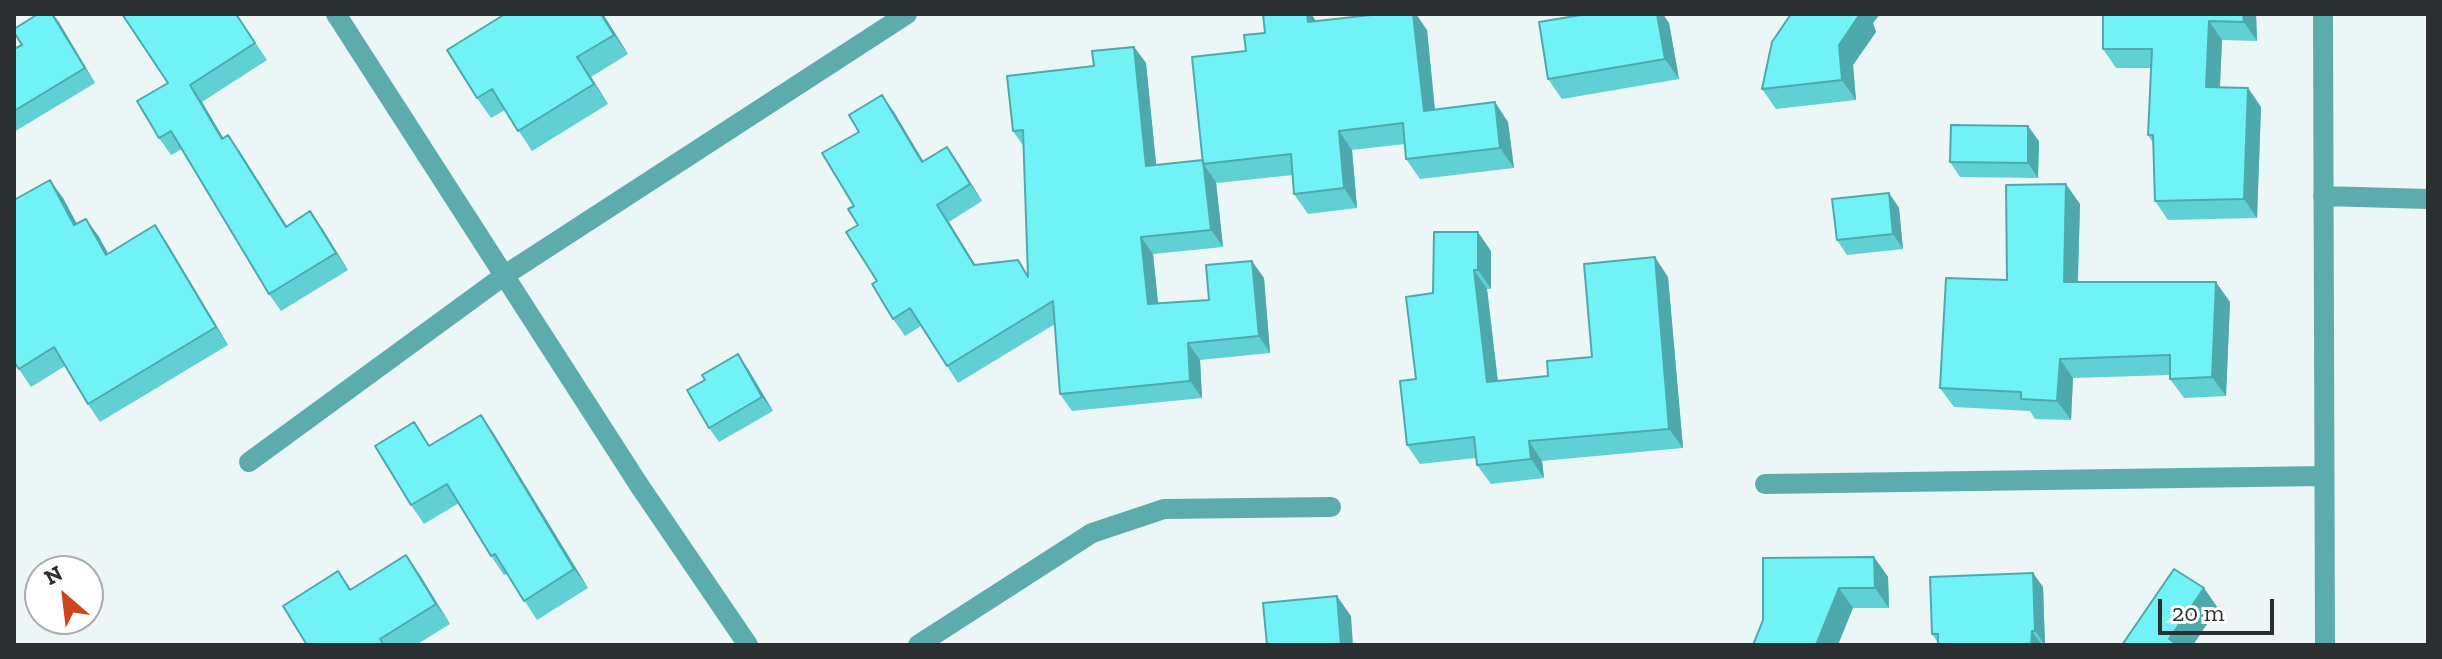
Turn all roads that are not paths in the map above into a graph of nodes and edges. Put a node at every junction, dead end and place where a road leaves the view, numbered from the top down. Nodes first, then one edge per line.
1 (336, 14) edge
2 (907, 14) edge
3 (2323, 14) edge
4 (2323, 196) junction
5 (2428, 199) edge
6 (505, 275) junction
7 (249, 462) dead end
8 (2323, 476) junction
9 (1765, 484) dead end
10 (1331, 507) dead end
11 (748, 645) edge
12 (918, 645) edge
13 (2325, 645) edge

1 - 6 street
2 - 6 street
3 - 4 street
4 - 5 street
4 - 8 street
6 - 7 street
6 - 11 street
8 - 9 street
8 - 13 street
10 - 12 street

